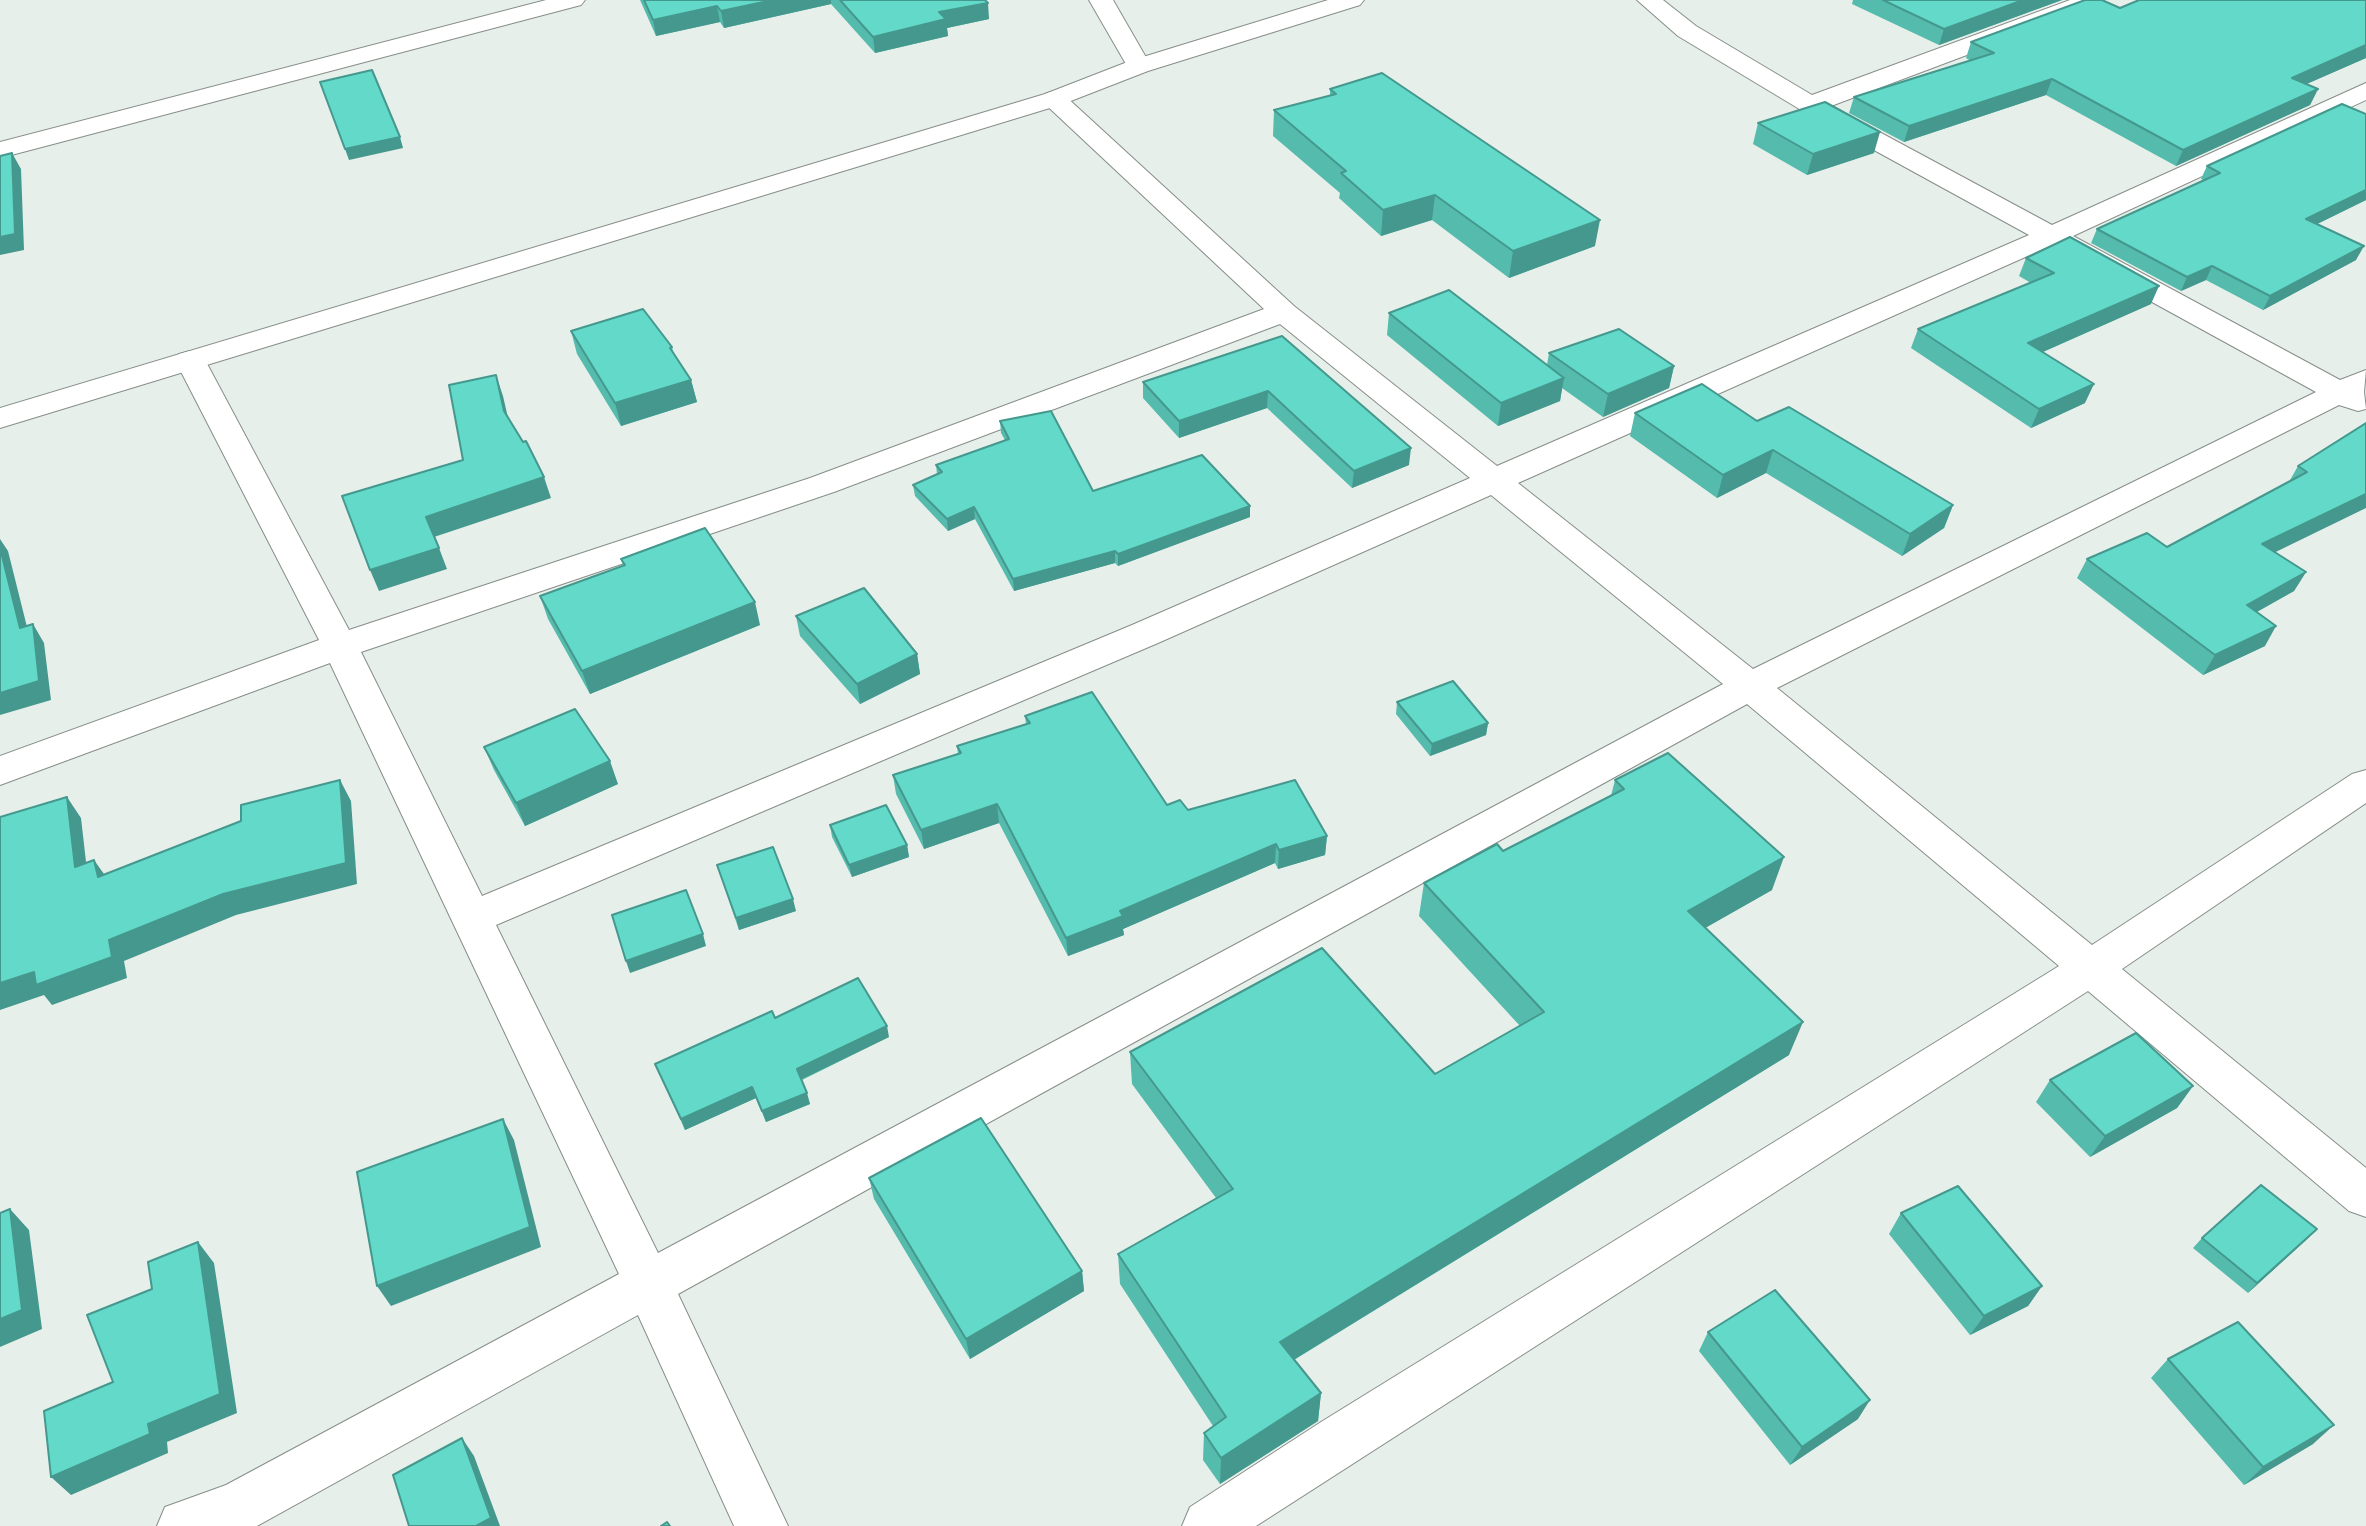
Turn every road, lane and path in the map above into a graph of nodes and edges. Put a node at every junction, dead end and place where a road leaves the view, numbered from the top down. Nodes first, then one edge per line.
1 (573, 0) edge
2 (1101, 0) edge
3 (1352, 0) edge
4 (1649, 0) edge
5 (2092, 0) edge
6 (1139, 66) junction
7 (2366, 91) edge
8 (1054, 99) junction
9 (1810, 105) junction
10 (0, 150) edge
11 (2054, 234) junction
12 (1284, 312) junction
13 (190, 360) junction
14 (2358, 393) edge
15 (0, 418) edge
16 (1492, 479) junction
17 (340, 646) junction
18 (1750, 686) junction
19 (0, 771) edge
20 (2366, 784) edge
21 (471, 918) junction
22 (2090, 968) junction
23 (2366, 1196) edge
24 (648, 1283) junction
25 (184, 1526) edge
26 (761, 1526) edge
27 (1209, 1526) edge

1 - 10 street
2 - 6 street
3 - 6 street
4 - 9 street
5 - 9 street
6 - 8 street
7 - 11 street
8 - 12 street
8 - 13 street
9 - 11 street
11 - 14 street
11 - 16 street
12 - 16 street
12 - 17 street
13 - 15 street
13 - 17 street
14 - 18 street
16 - 18 street
16 - 21 street
17 - 19 street
17 - 21 street
18 - 22 street
18 - 24 street
20 - 22 street
21 - 24 street
22 - 23 street
22 - 27 street
24 - 25 street
24 - 26 street

